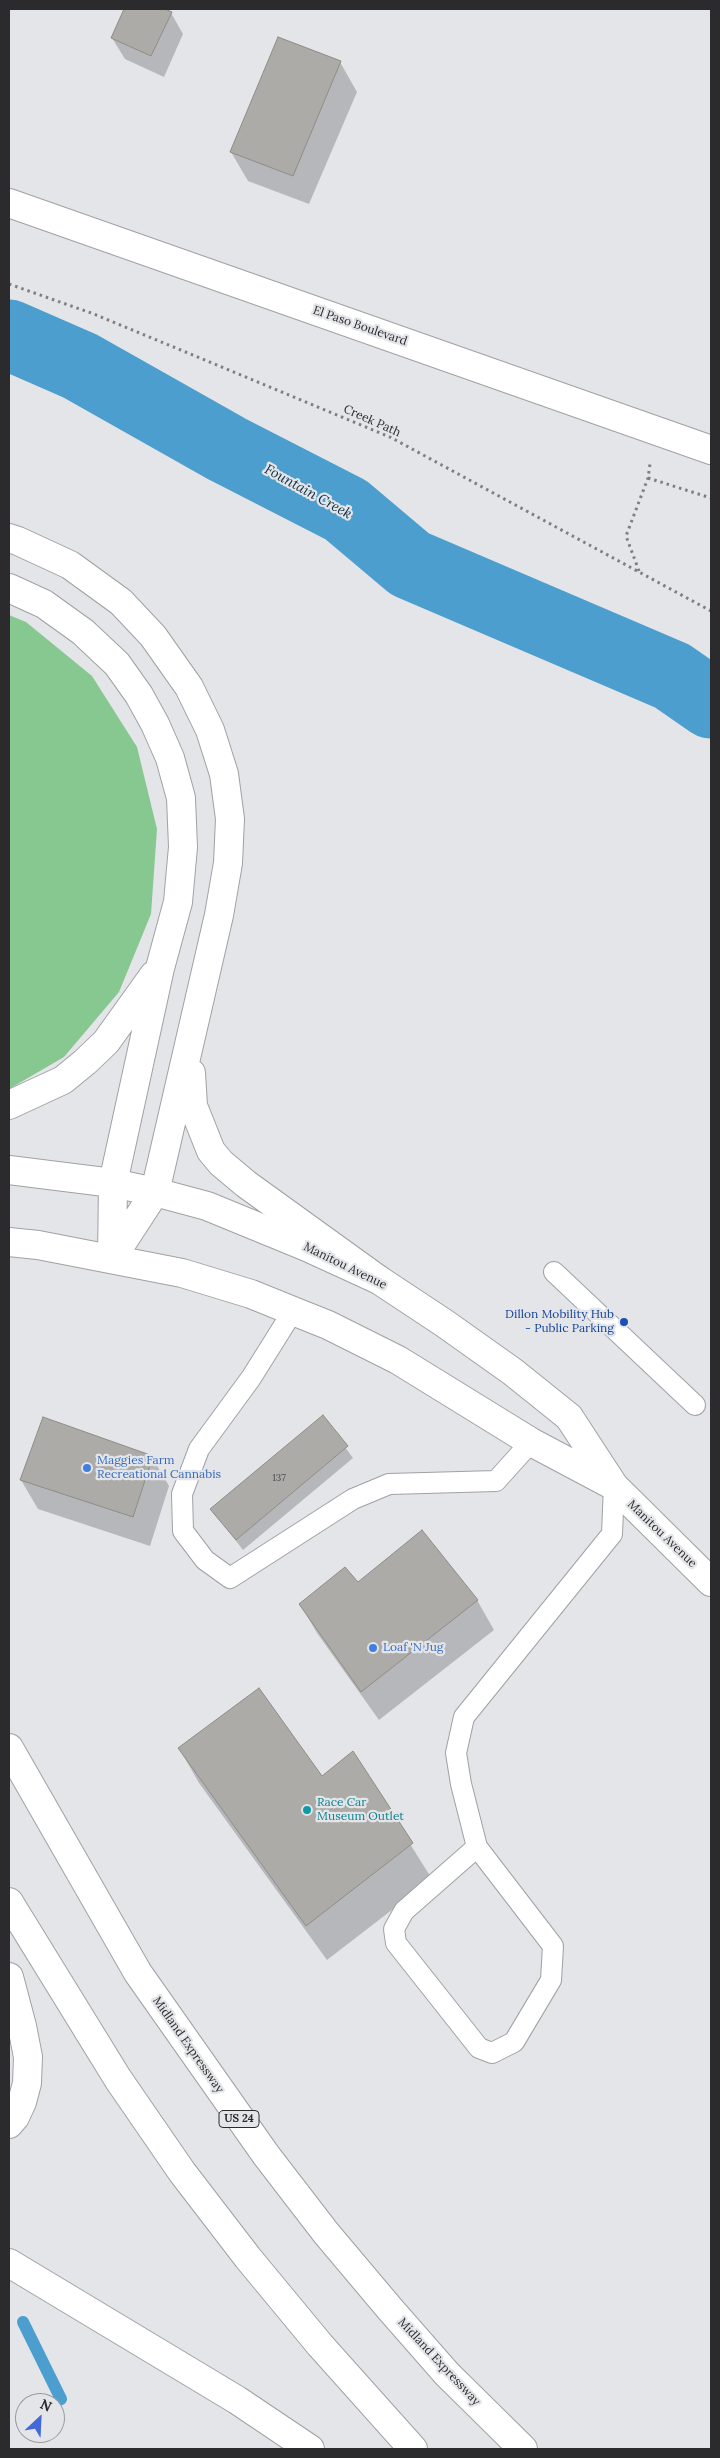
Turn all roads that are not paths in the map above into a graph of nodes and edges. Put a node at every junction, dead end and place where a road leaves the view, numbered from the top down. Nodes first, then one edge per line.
1 (9, 203) edge
2 (711, 450) edge
3 (9, 538) edge
4 (9, 588) edge
5 (160, 968) junction
6 (190, 1042) junction
7 (9, 1104) edge
8 (9, 1170) edge
9 (113, 1183) junction
10 (156, 1192) junction
11 (9, 1242) edge
12 (112, 1258) junction
13 (554, 1272) dead end
14 (378, 1280) junction
15 (293, 1311) junction
16 (696, 1405) dead end
17 (531, 1442) junction
18 (614, 1486) junction
19 (711, 1582) edge
20 (9, 1748) edge
21 (477, 1847) junction
22 (9, 1902) edge
23 (9, 1977) edge
24 (9, 2124) edge
25 (9, 2263) edge
26 (310, 2449) edge
27 (413, 2449) edge
28 (523, 2449) edge

1 - 2 main road, El Paso Boulevard
3 - 6 main road
4 - 5 main road
5 - 7 main road
5 - 9 main road
6 - 10 main road
6 - 14 main road
8 - 9 main road, Manitou Avenue
9 - 10 main road, Manitou Avenue
9 - 12 main road
10 - 12 main road
10 - 14 main road, Manitou Avenue
11 - 12 main road, Manitou Avenue
12 - 15 main road, Manitou Avenue
13 - 16 lane
14 - 18 main road, Manitou Avenue
15 - 17 main road, Manitou Avenue
15 - 17 lane
17 - 18 main road, Manitou Avenue
18 - 19 main road, Manitou Avenue
18 - 21 lane
20 - 28 main road, Midland Expressway / US 24
21 - 21 lane
22 - 27 main road
23 - 24 main road
25 - 26 main road

